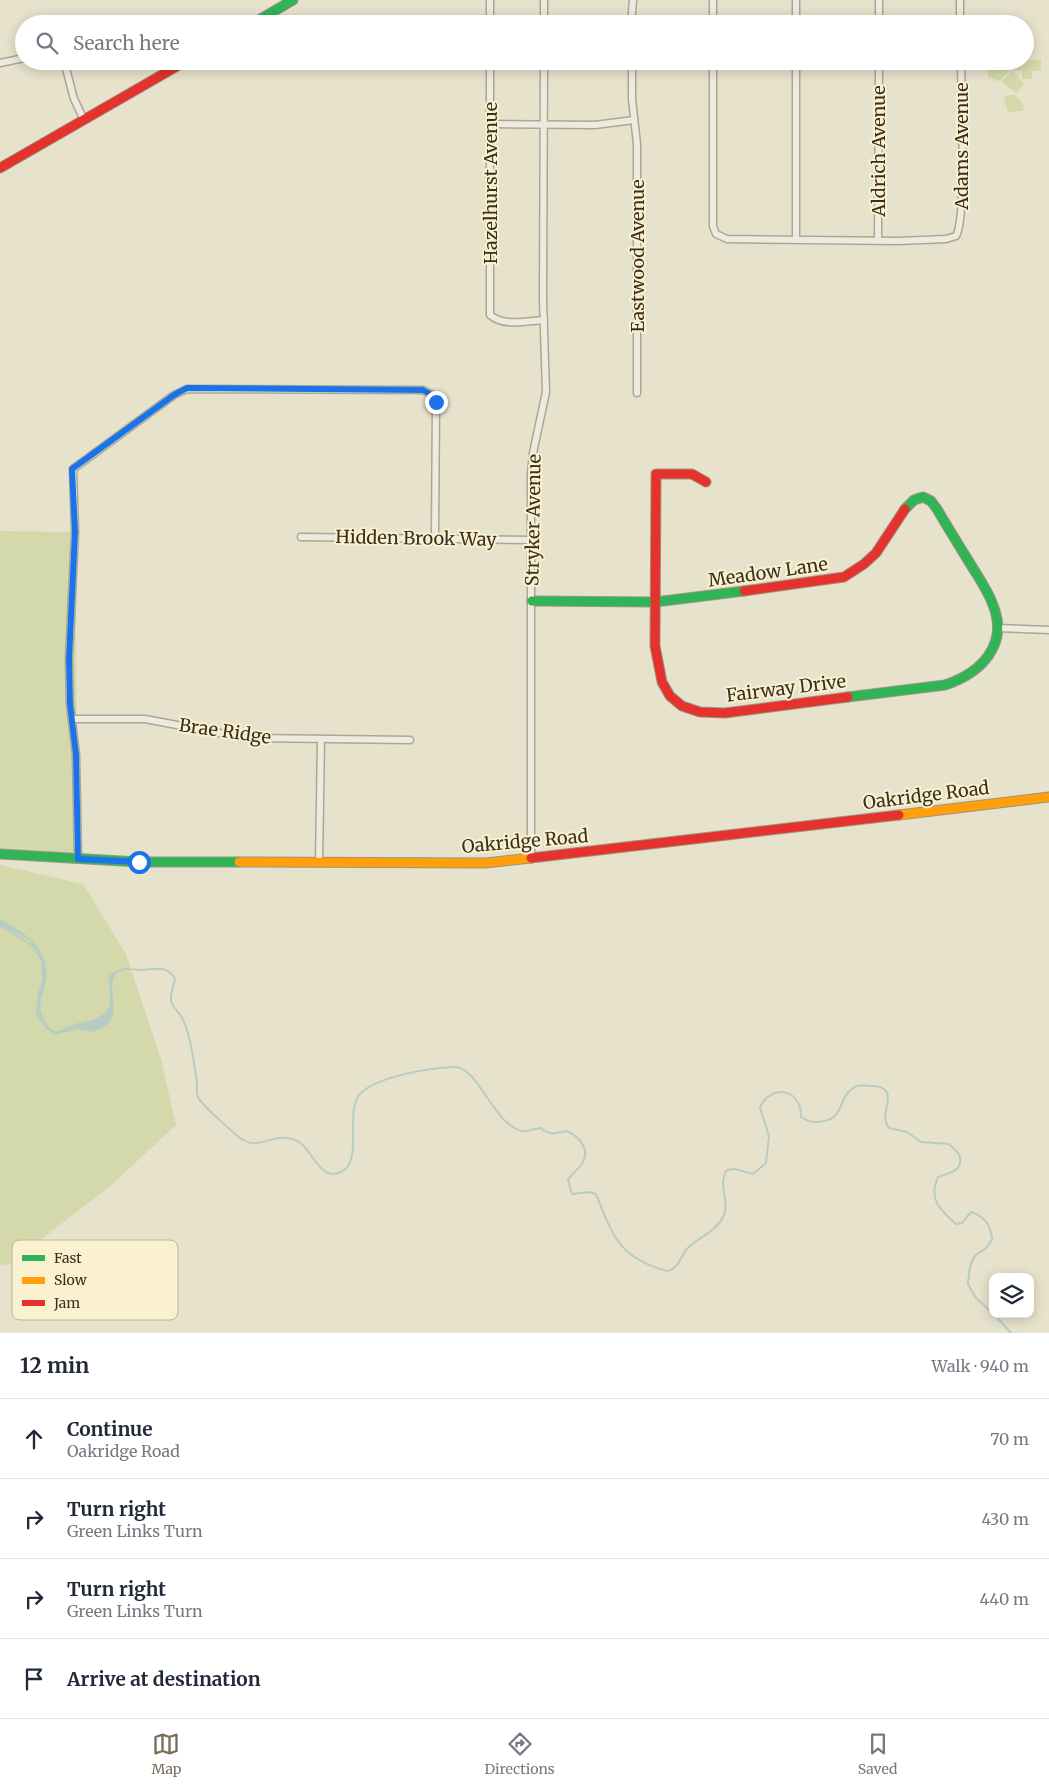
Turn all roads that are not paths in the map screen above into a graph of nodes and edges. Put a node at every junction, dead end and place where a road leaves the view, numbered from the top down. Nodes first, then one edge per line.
1 (293, 0) edge
2 (490, 0) edge
3 (544, 0) edge
4 (633, 0) edge
5 (713, 0) edge
6 (796, 0) edge
7 (879, 0) edge
8 (960, 0) edge
9 (267, 15) edge
10 (490, 15) edge
11 (544, 15) edge
12 (632, 15) edge
13 (713, 15) edge
14 (796, 15) edge
15 (879, 15) edge
16 (960, 15) edge
17 (15, 60) edge
18 (0, 63) edge
19 (66, 70) edge
20 (170, 70) edge
21 (490, 70) edge
22 (544, 70) edge
23 (632, 70) edge
24 (713, 70) edge
25 (796, 70) edge
26 (879, 70) edge
27 (961, 70) edge
28 (84, 120) junction
29 (634, 120) junction
30 (490, 124) junction
31 (544, 125) junction
32 (0, 168) edge
33 (959, 230) joint
34 (796, 238) junction
35 (878, 240) junction
36 (544, 320) junction
37 (637, 392) dead end
38 (706, 482) dead end
39 (301, 537) dead end
40 (435, 538) junction
41 (531, 540) junction
42 (532, 601) junction
43 (655, 602) junction
44 (998, 628) junction
45 (1049, 630) edge
46 (72, 719) junction
47 (321, 739) junction
48 (410, 740) dead end
49 (1049, 797) edge
50 (0, 854) edge
51 (78, 859) junction
52 (531, 859) junction
53 (319, 862) junction

1 - 9 street
2 - 10 street
3 - 11 street
4 - 12 street
5 - 13 street
6 - 14 street
7 - 15 street
8 - 16 street
17 - 18 street
19 - 28 street
20 - 28 street
21 - 30 street, Hazelhurst Avenue
22 - 31 street, Stryker Avenue
23 - 29 street, Eastwood Avenue
24 - 34 street, Aldrich Avenue
25 - 34 street
26 - 35 street, Aldrich Avenue
27 - 33 street, Adams Avenue
28 - 32 street
29 - 31 street
29 - 37 street, Eastwood Avenue
30 - 31 street
30 - 36 street, Hazelhurst Avenue
31 - 36 street, Stryker Avenue
33 - 35 street, Aldrich Avenue
34 - 35 street, Aldrich Avenue
36 - 41 street, Stryker Avenue
38 - 43 street, Fairway Drive
39 - 40 street, Hidden Brook Way
40 - 41 street, Hidden Brook Way
40 - 46 street
41 - 42 street, Stryker Avenue
42 - 43 street, Meadow Lane
42 - 52 street, Stryker Avenue
43 - 44 street, Meadow Lane
43 - 44 street, Fairway Drive
44 - 45 street
46 - 47 street, Brae Ridge
46 - 51 street
47 - 48 street, Brae Ridge
47 - 53 street
49 - 52 street, Oakridge Road
50 - 51 street, Oakridge Road
51 - 53 street, Oakridge Road
52 - 53 street, Oakridge Road

